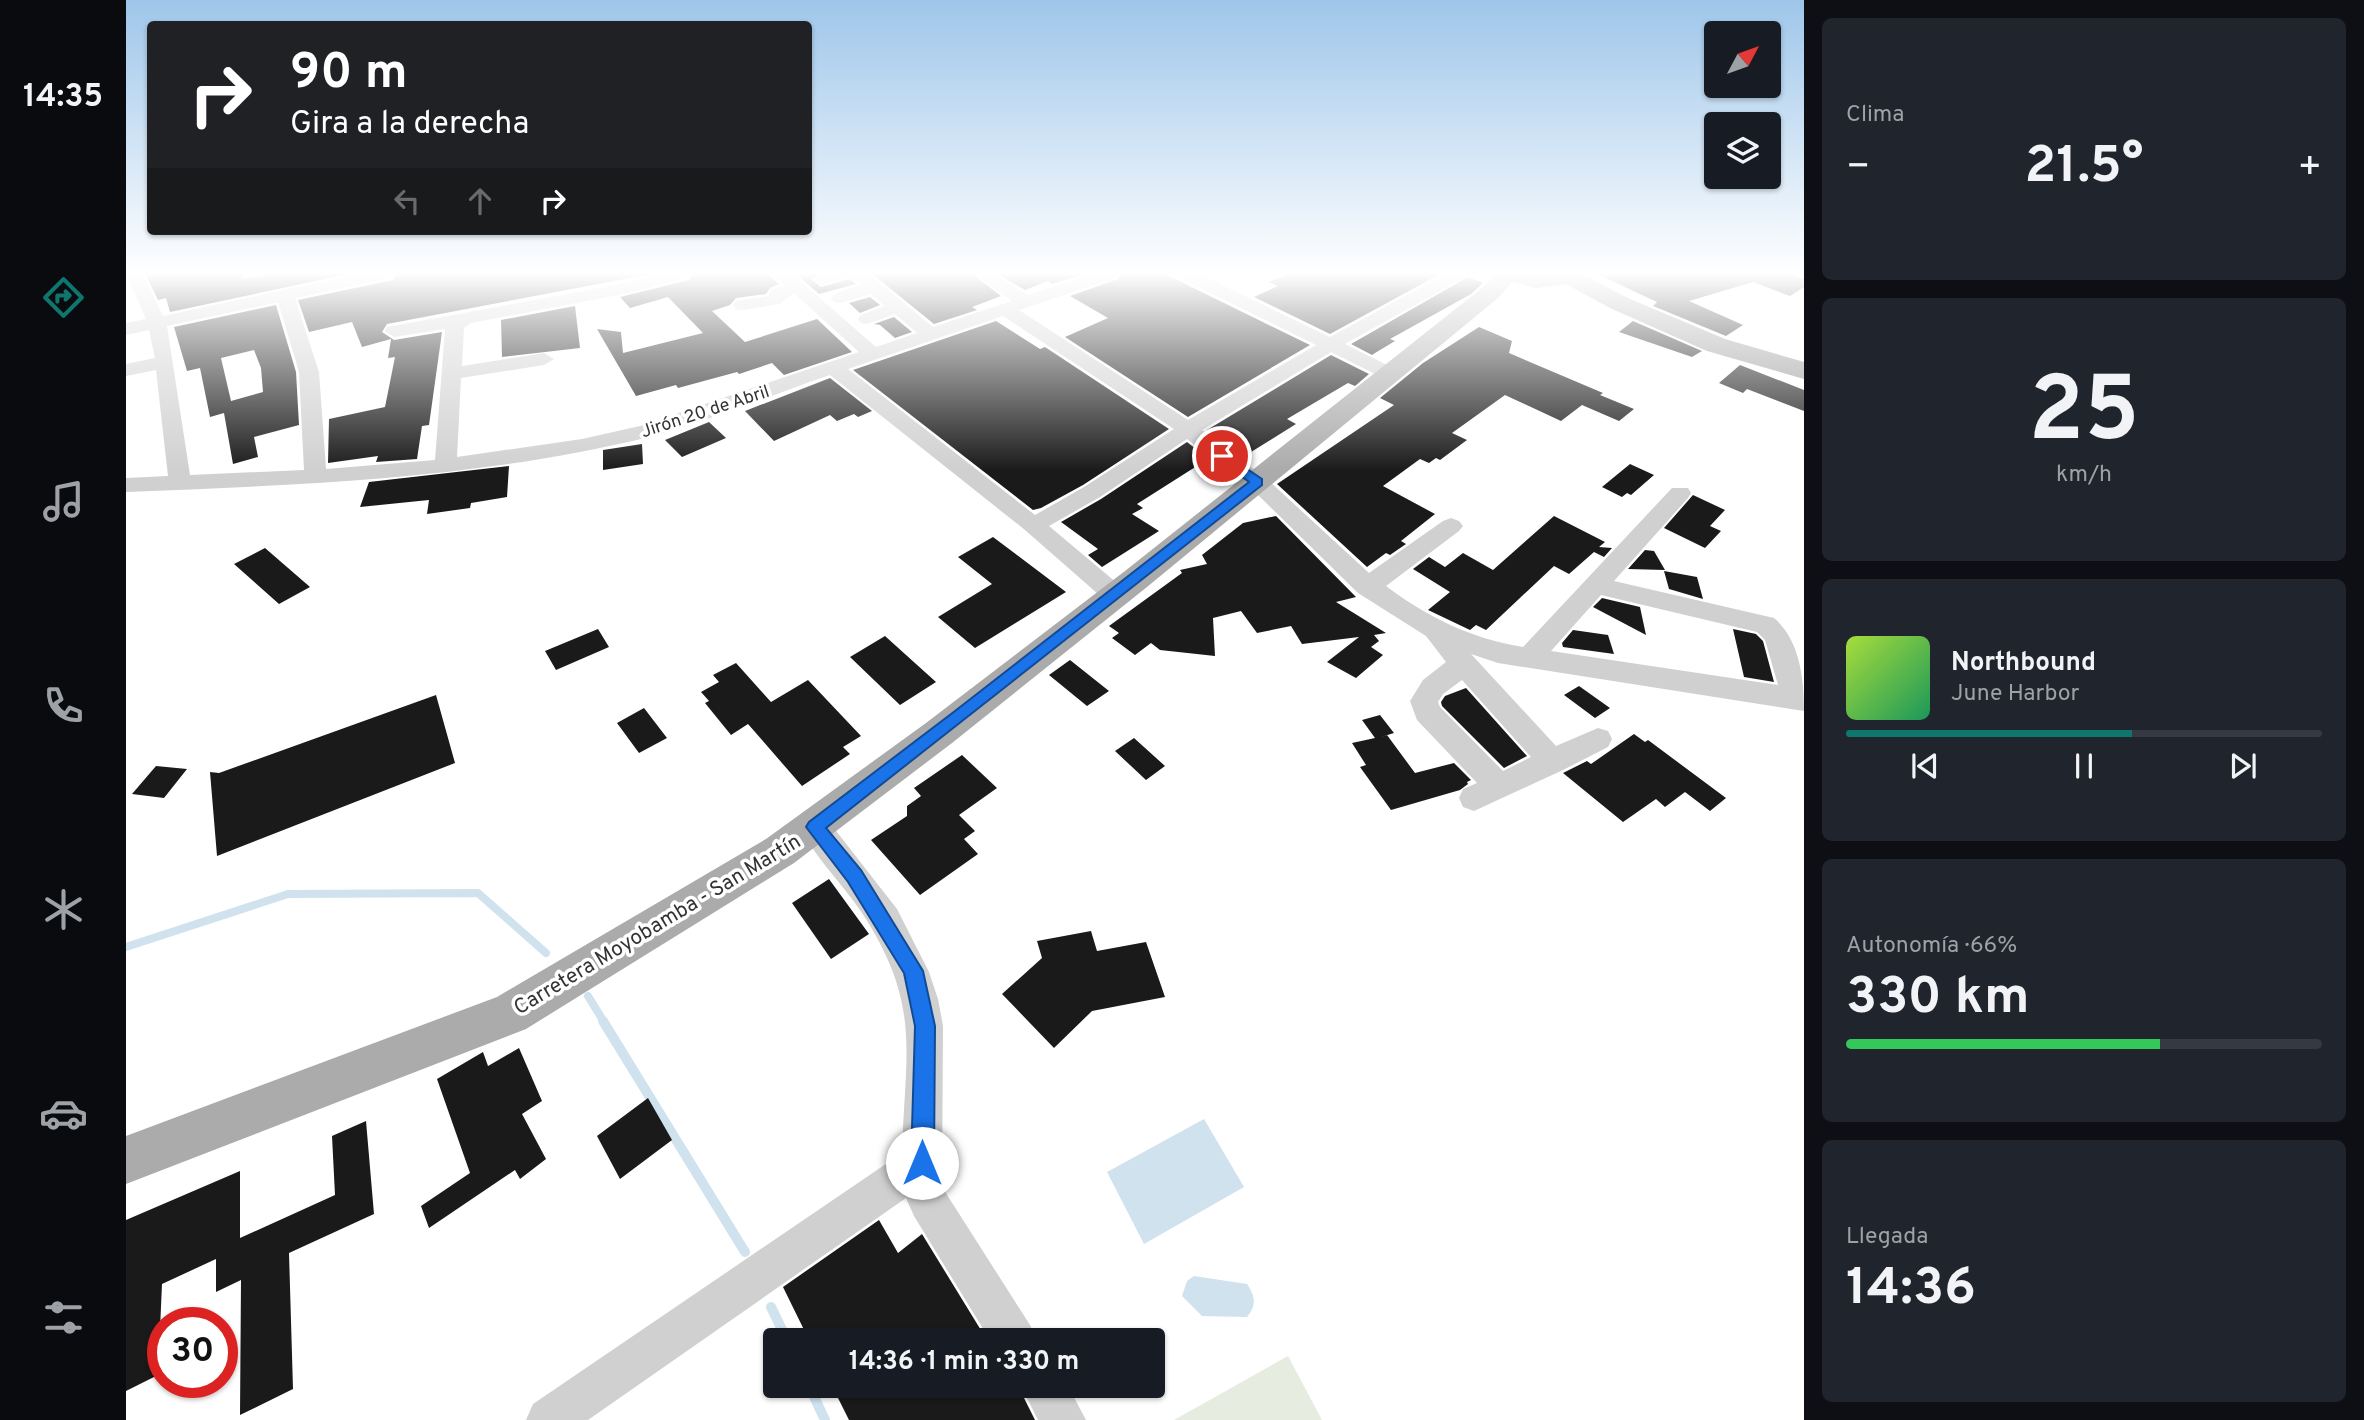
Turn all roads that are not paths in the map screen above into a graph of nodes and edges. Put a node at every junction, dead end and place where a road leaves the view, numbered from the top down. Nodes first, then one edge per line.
1 (160, 339) edge
2 (299, 339) edge
3 (453, 339) edge
4 (857, 339) edge
5 (915, 339) edge
6 (1050, 339) edge
7 (1316, 339) edge
8 (1341, 339) edge
9 (1431, 339) edge
10 (1703, 339) edge
11 (1329, 346) junction
12 (873, 354) junction
13 (544, 359) dead end
14 (164, 362) junction
15 (834, 368) junction
16 (126, 370) edge
17 (1804, 370) edge
18 (450, 374) junction
19 (1390, 374) junction
20 (1188, 430) junction
21 (446, 464) junction
22 (315, 476) junction
23 (1257, 482) junction
24 (180, 483) junction
25 (126, 485) edge
26 (1680, 494) dead end
27 (1033, 525) junction
28 (1451, 526) dead end
29 (1594, 585) junction
30 (1367, 587) junction
31 (1115, 596) junction
32 (1434, 632) junction
33 (1531, 656) junction
34 (1464, 664) junction
35 (1799, 698) edge
36 (1598, 739) dead end
37 (1553, 762) junction
38 (815, 827) junction
39 (126, 1160) edge
40 (922, 1163) junction
41 (1007, 1328) edge
42 (1050, 1398) edge
43 (549, 1420) edge
44 (1063, 1420) edge

1 - 14 street
2 - 22 street
3 - 18 street
4 - 12 street
5 - 12 street, Jirón 20 de Abril
6 - 20 street
7 - 11 street
8 - 11 street
9 - 19 main road, Carretera Moyobamba - San Martín
10 - 17 highway
11 - 19 street
11 - 20 street
12 - 15 street, Jirón 20 de Abril
13 - 18 street
14 - 16 street
14 - 24 street
15 - 21 street, Jirón 20 de Abril
15 - 27 street
18 - 21 street
19 - 23 main road, Carretera Moyobamba - San Martín
20 - 23 street
20 - 27 street
21 - 22 street, Jirón 20 de Abril
22 - 24 street, Jirón 20 de Abril
23 - 30 street
23 - 31 main road, Carretera Moyobamba - San Martín
24 - 25 street, Jirón 20 de Abril
26 - 29 street
27 - 31 street
28 - 30 street
29 - 33 street
29 - 35 street
30 - 32 street
31 - 38 main road, Carretera Moyobamba - San Martín
32 - 33 street
32 - 34 street
33 - 35 street
34 - 37 street
34 - 37 street
36 - 37 street
38 - 39 main road, Carretera Moyobamba - San Martín
38 - 40 street
40 - 41 street
40 - 43 street
42 - 44 street

